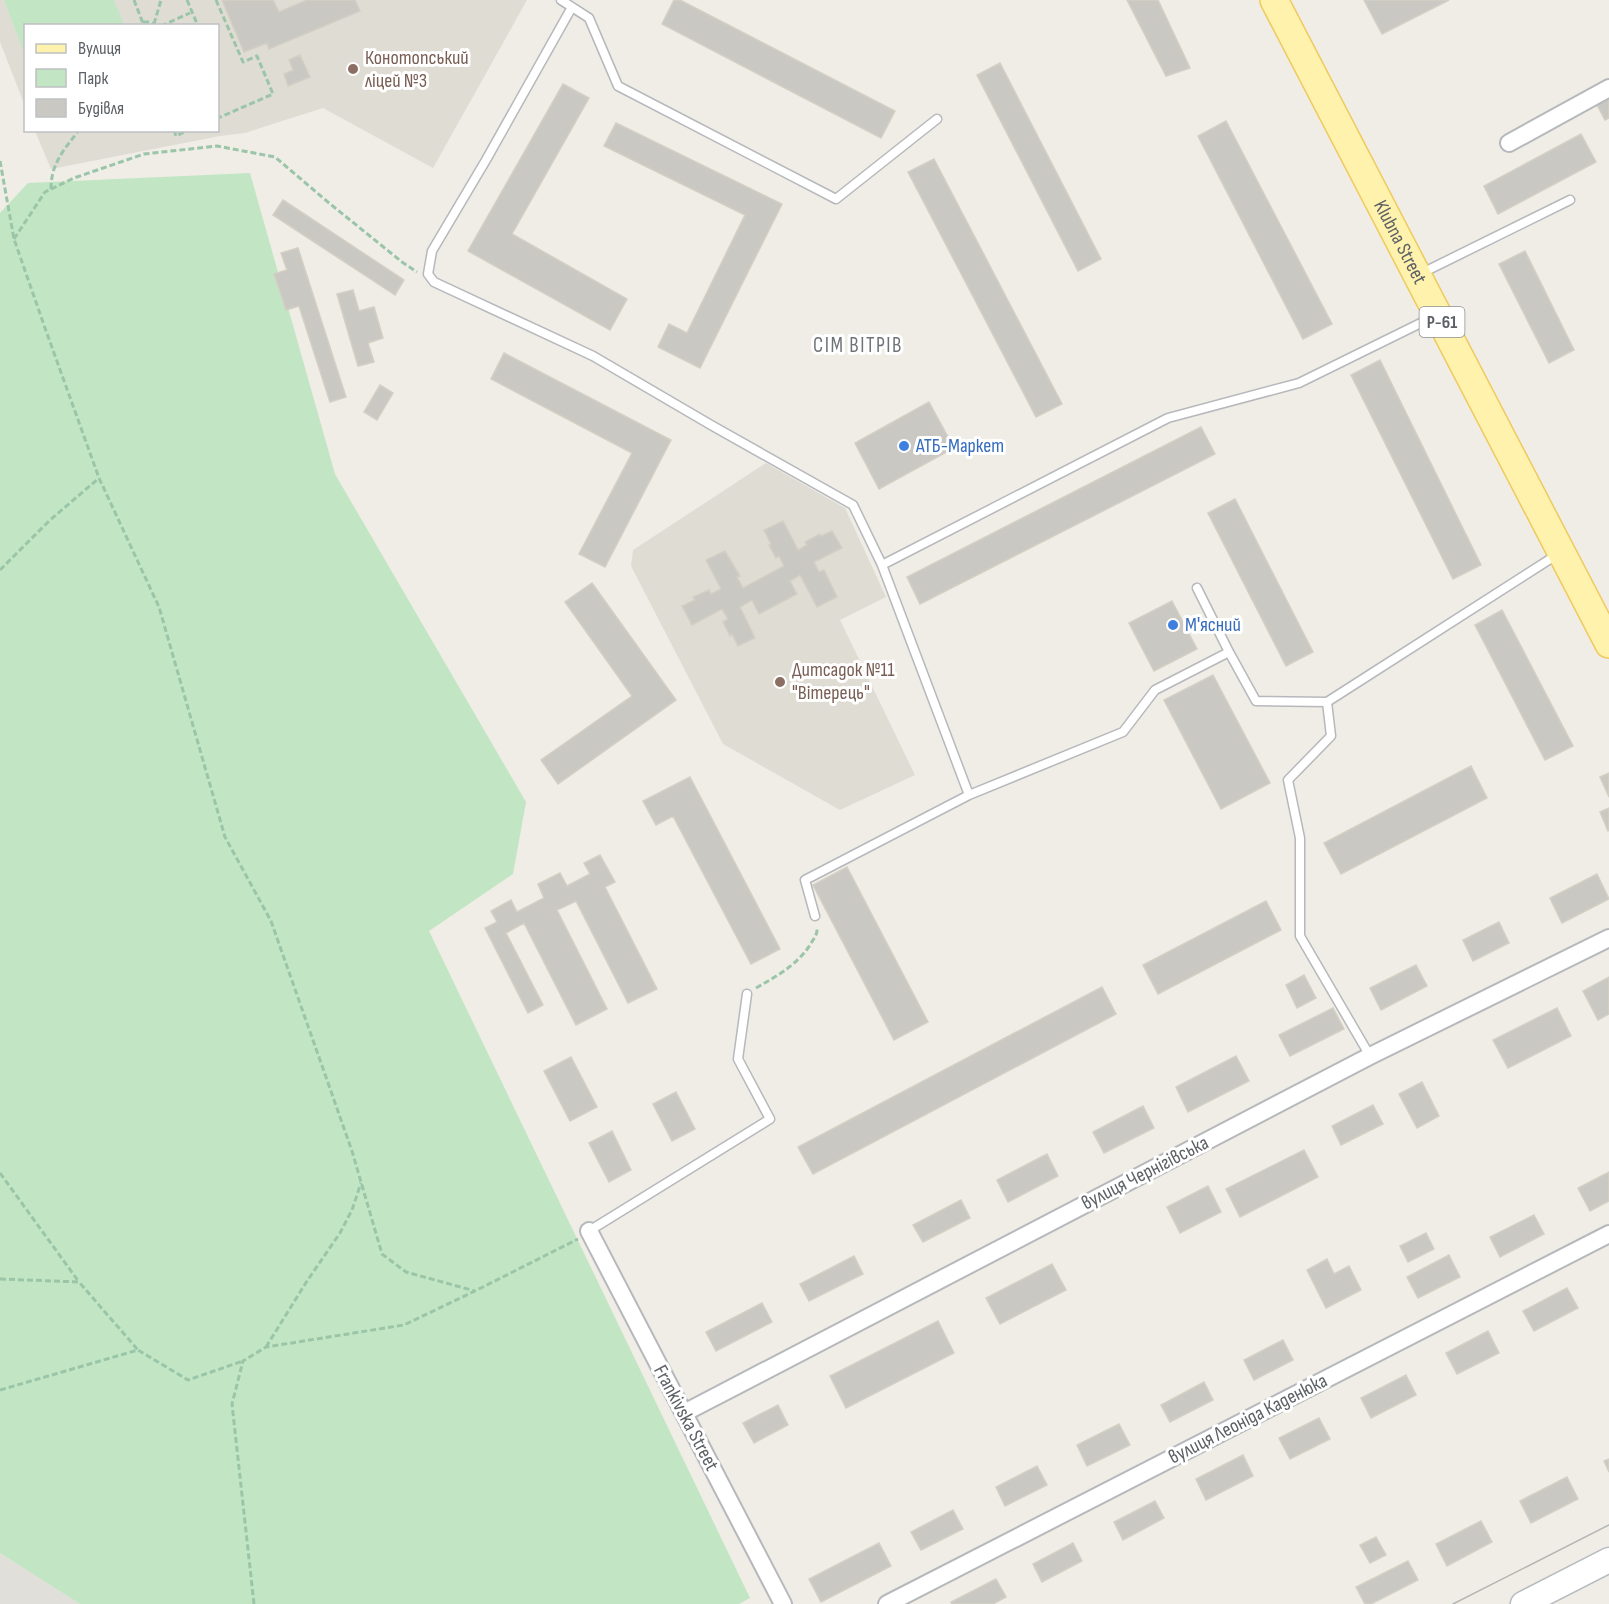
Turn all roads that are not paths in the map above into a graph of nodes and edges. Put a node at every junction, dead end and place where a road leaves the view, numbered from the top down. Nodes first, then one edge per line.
1 (561, 0) edge
2 (1274, 0) edge
3 (572, 7) junction
4 (1609, 88) edge
5 (937, 119) dead end
6 (1509, 143) dead end
7 (1570, 200) dead end
8 (1417, 275) junction
9 (1438, 315) junction
10 (1561, 552) junction
11 (882, 565) junction
12 (1197, 588) dead end
13 (1609, 644) edge
14 (1228, 652) junction
15 (1327, 702) junction
16 (969, 795) junction
17 (815, 916) road end
18 (1609, 939) edge
19 (747, 994) road end
20 (1370, 1056) junction
21 (589, 1231) joint
22 (1609, 1234) edge
23 (684, 1413) junction
24 (1609, 1560) edge
25 (783, 1604) edge
26 (887, 1604) edge
27 (1524, 1604) edge

1 - 3 lane
2 - 8 main road, Klubna Street / Р-61
3 - 5 lane
3 - 11 lane
4 - 6 street
7 - 8 lane
8 - 9 main road, Klubna Street / Р-61
9 - 10 main road, Klubna Street / Р-61
9 - 11 lane
10 - 13 main road, Klubna Street / Р-61
10 - 15 lane
11 - 16 lane
12 - 14 lane
14 - 15 lane
14 - 16 lane
15 - 20 lane
16 - 17 lane
18 - 20 street, вулиця Чернігівська
19 - 21 lane
20 - 23 street, вулиця Чернігівська
21 - 23 street, Frankivska Street
22 - 26 street, вулиця Леоніда Каденюка
23 - 25 street, Frankivska Street
24 - 27 street

